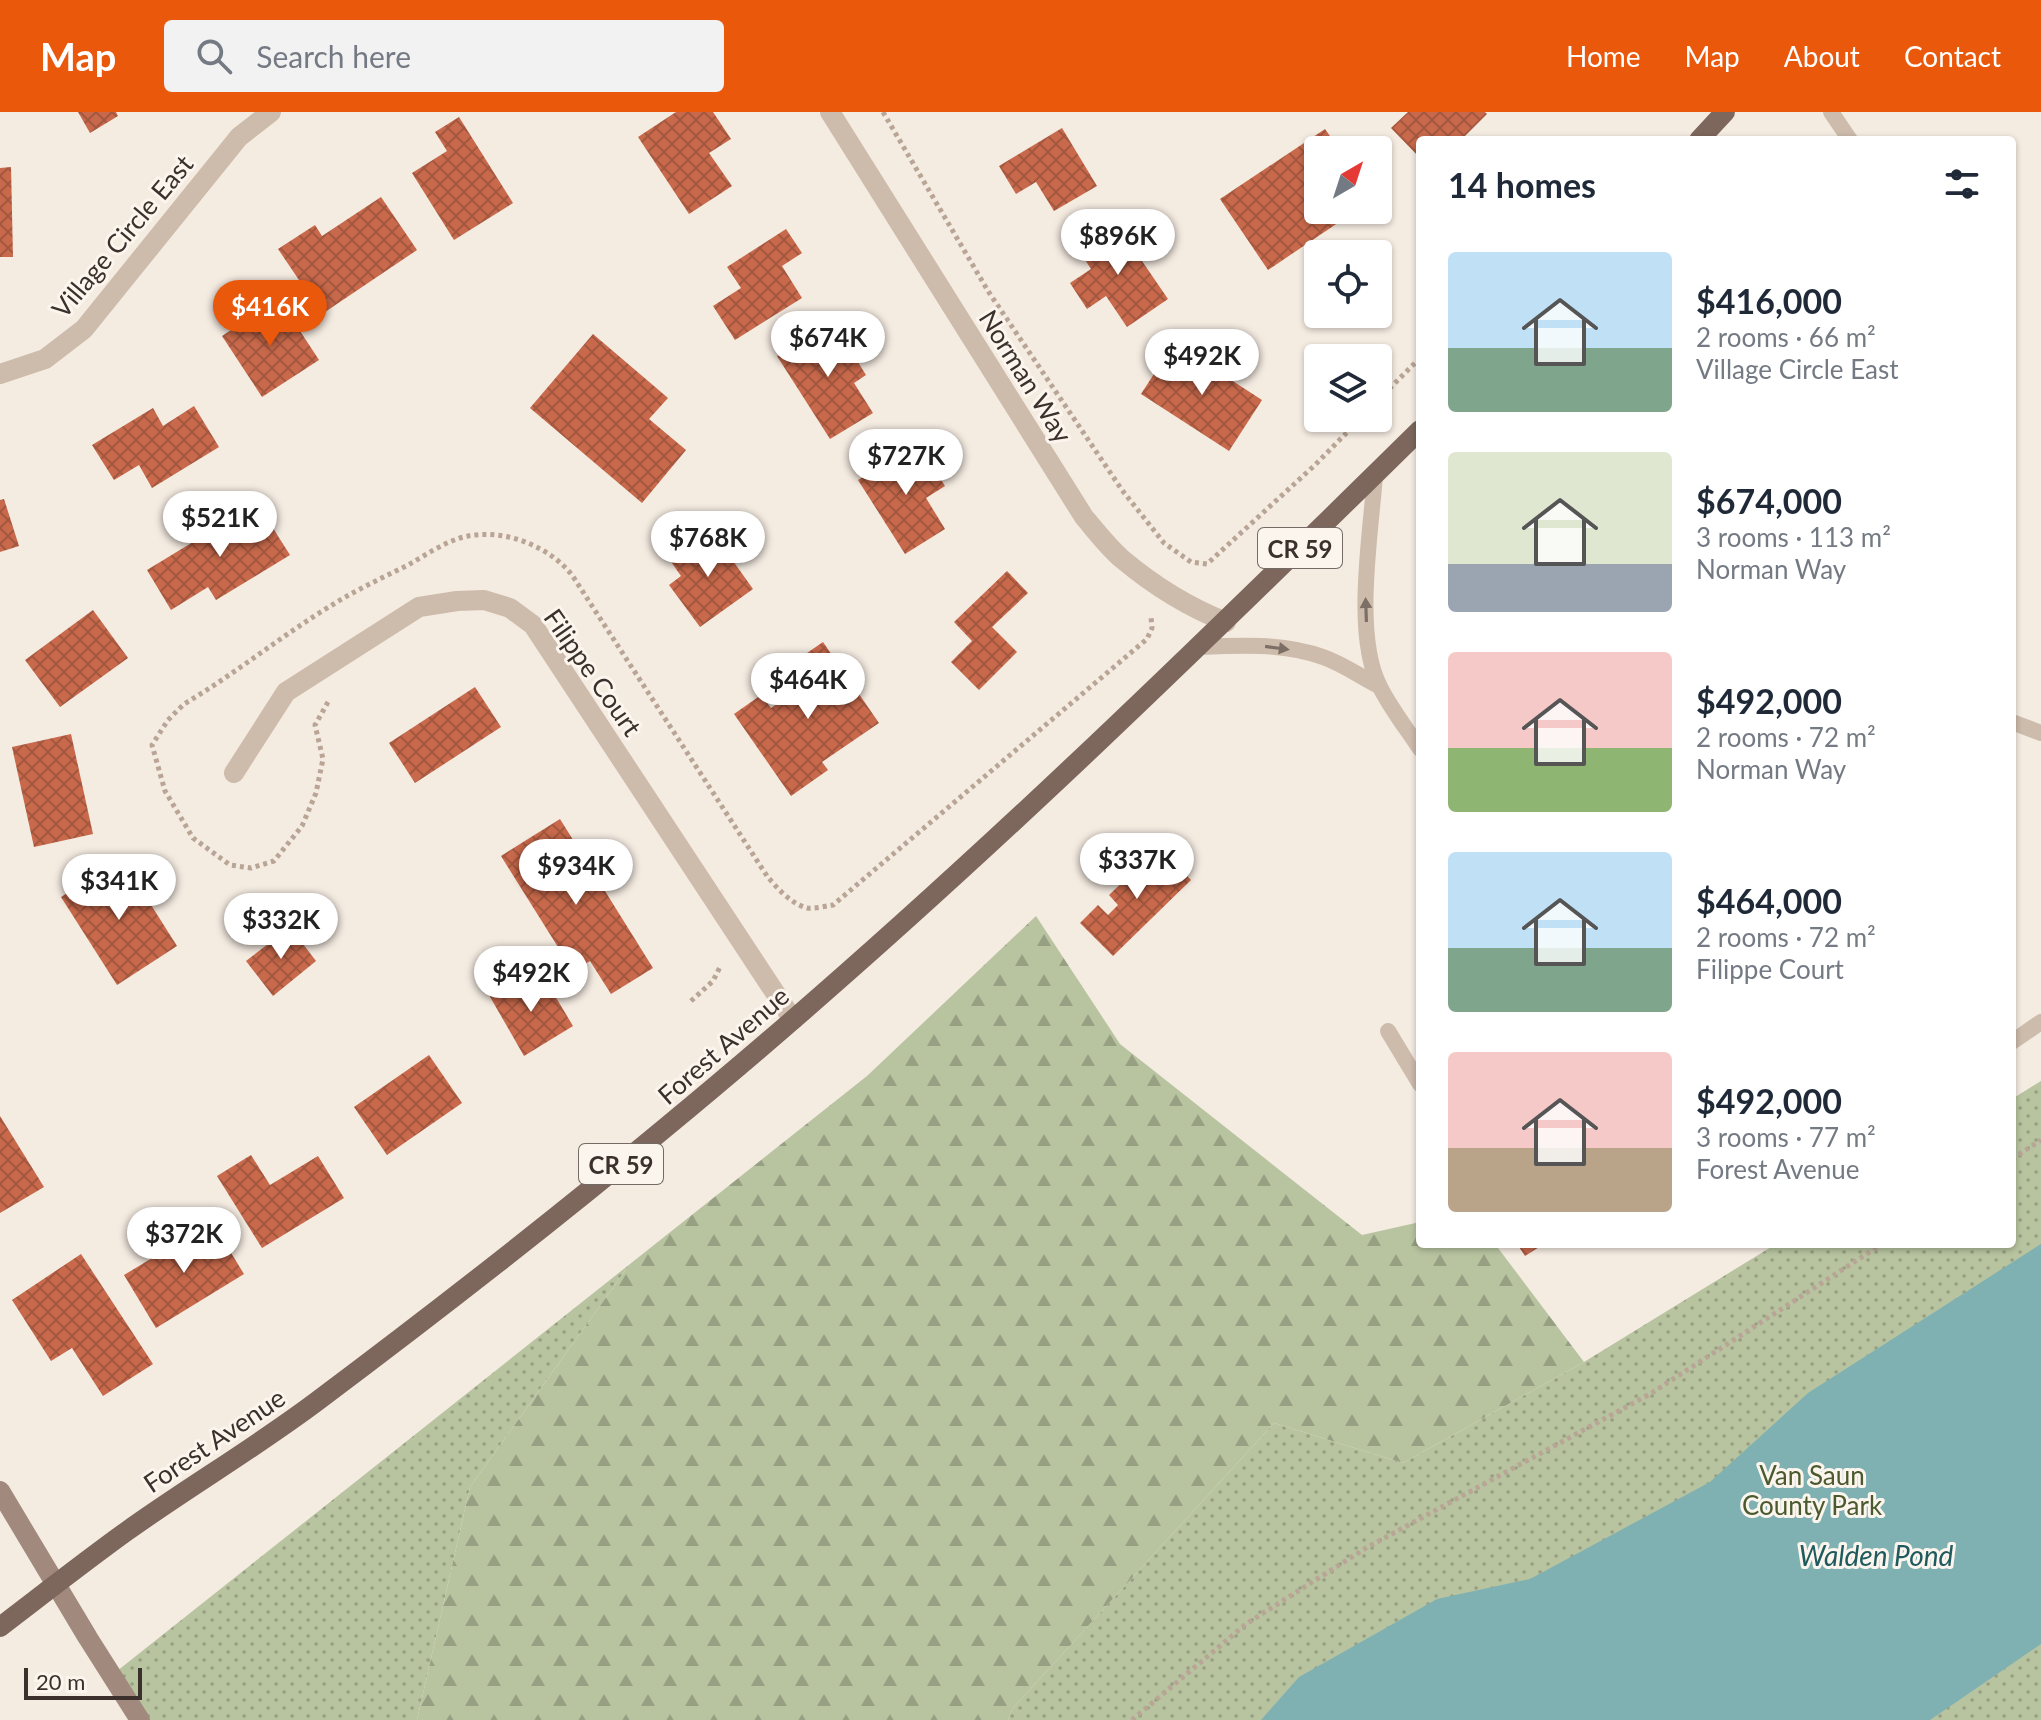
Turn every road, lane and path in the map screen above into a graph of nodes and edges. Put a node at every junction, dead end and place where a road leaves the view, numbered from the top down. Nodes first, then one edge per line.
1 (271, 112) edge
2 (830, 112) edge
3 (883, 112) edge
4 (1725, 112) edge
5 (1831, 112) edge
6 (1703, 136) edge
7 (1847, 136) edge
8 (1416, 362) edge
9 (0, 374) edge
10 (1392, 386) edge
11 (1347, 432) edge
12 (1416, 434) edge
13 (1375, 475) junction
14 (1151, 617) dead end
15 (1226, 622) junction
16 (1199, 647) junction
17 (1379, 686) junction
18 (334, 693) dead end
19 (2016, 724) edge
20 (2041, 733) edge
21 (1416, 743) edge
22 (234, 773) dead end
23 (724, 959) dead end
24 (691, 1001) dead end
25 (793, 1020) junction
26 (2041, 1022) edge
27 (1388, 1031) dead end
28 (2016, 1039) edge
29 (1416, 1077) edge
30 (2041, 1140) edge
31 (2016, 1156) edge
32 (1876, 1248) edge
33 (0, 1491) edge
34 (55, 1585) junction
35 (0, 1627) edge
36 (140, 1720) edge
37 (1132, 1720) edge

1 - 9 street, Village Circle East
2 - 15 street, Norman Way
3 - 11 path
4 - 6 main road
5 - 7 lane
8 - 10 path
12 - 13 main road, Forest Avenue / CR 59
13 - 15 main road, Forest Avenue / CR 59
17 -> 13 lane
14 - 18 path
15 - 16 main road, Forest Avenue / CR 59
16 -> 17 lane
16 - 25 main road, Forest Avenue / CR 59
17 - 21 lane
19 - 20 lane
22 - 25 street, Filippe Court
23 - 24 path
25 - 34 main road, Forest Avenue / CR 59
26 - 28 lane
27 - 29 lane
30 - 31 path
32 - 37 path
33 - 34 street
34 - 35 main road, Forest Avenue / CR 59
34 - 36 street

